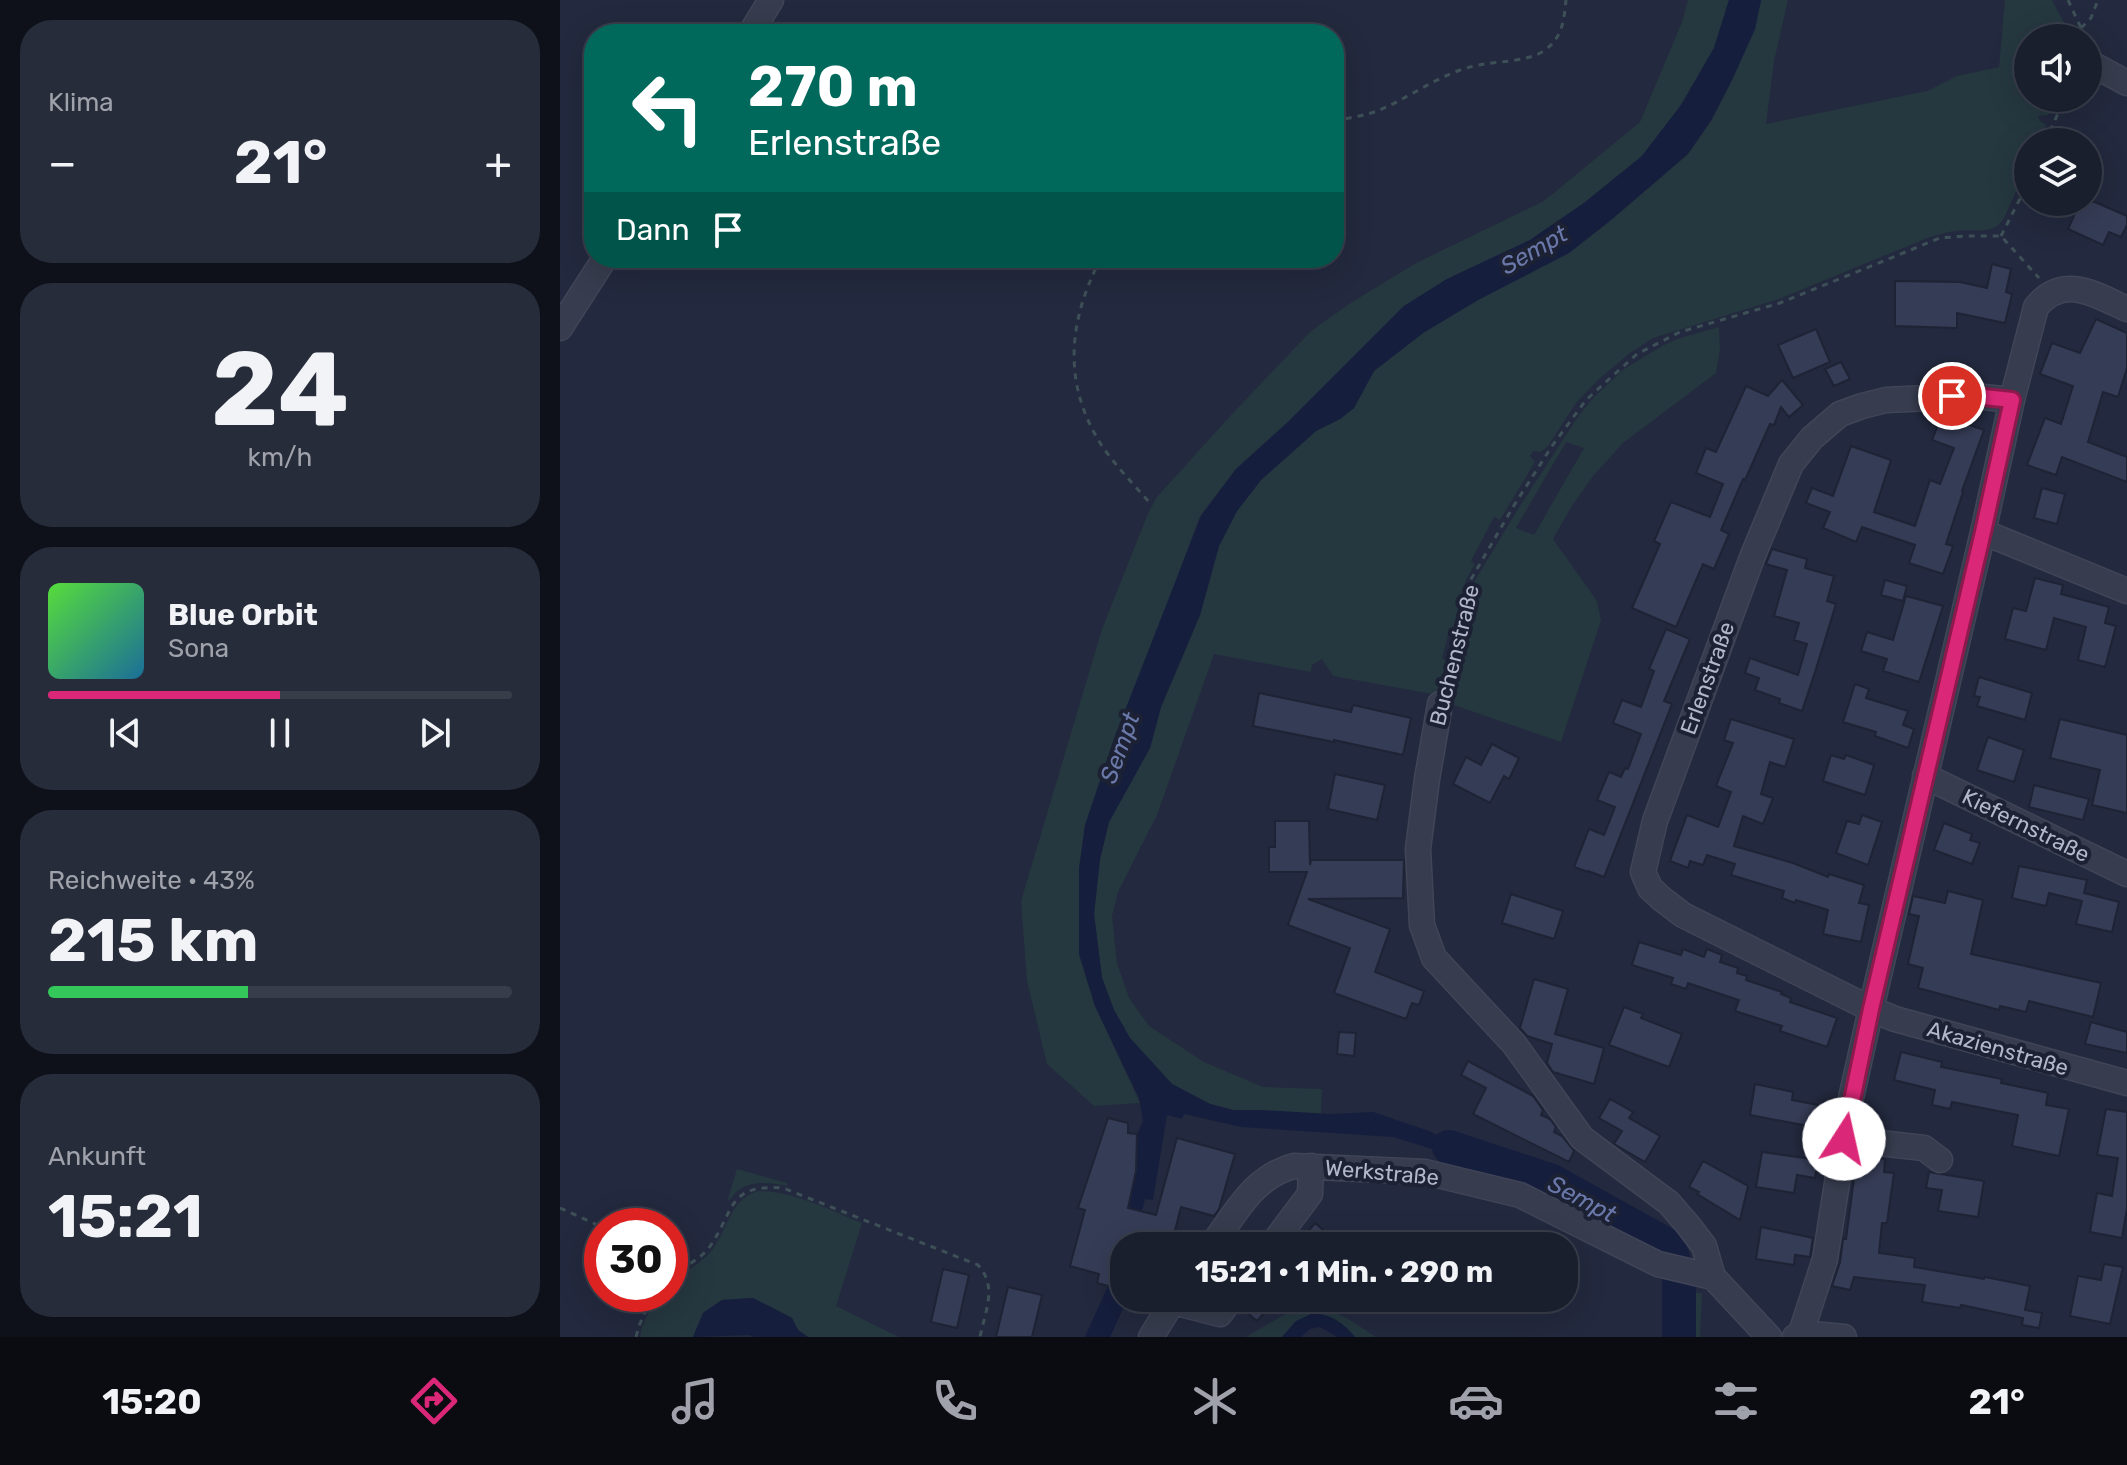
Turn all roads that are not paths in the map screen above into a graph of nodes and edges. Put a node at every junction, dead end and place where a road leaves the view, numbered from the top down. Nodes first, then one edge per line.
1 (771, 0) edge
2 (756, 24) edge
3 (2102, 70) edge
4 (2127, 83) edge
5 (599, 268) edge
6 (2127, 309) edge
7 (560, 328) edge
8 (2012, 400) junction
9 (1983, 532) junction
10 (2127, 591) edge
11 (1440, 704) road end
12 (1925, 776) junction
13 (2127, 874) edge
14 (1871, 1009) junction
15 (2127, 1083) edge
16 (1844, 1139) junction
17 (1940, 1160) dead end
18 (1311, 1166) junction
19 (1221, 1232) edge
20 (1282, 1232) edge
21 (1713, 1277) junction
22 (1167, 1312) edge
23 (1798, 1335) edge
24 (1151, 1337) edge
25 (1769, 1337) edge
26 (1844, 1337) edge

1 - 2 street
3 - 4 street
5 - 7 street
6 - 8 street
8 - 9 street
8 - 14 street, Erlenstraße
9 - 10 street
9 - 12 street
11 - 21 street, Buchenstraße
12 - 13 street, Kiefernstraße
12 - 14 street
14 - 15 street, Akazienstraße
14 - 16 street
16 - 17 street
16 - 23 street
18 - 19 street, Werkstraße
18 - 20 street
18 - 21 street, Werkstraße
21 - 25 street, Buchenstraße
22 - 24 street
23 - 26 street

